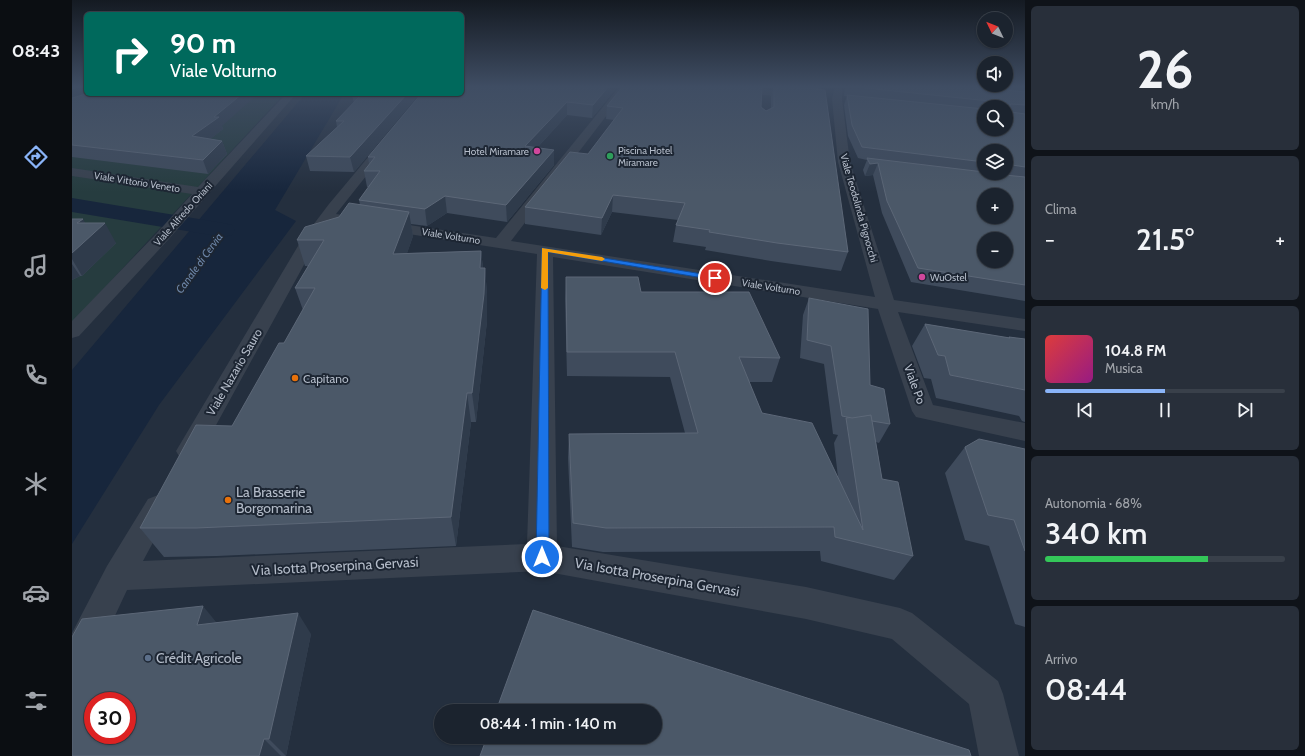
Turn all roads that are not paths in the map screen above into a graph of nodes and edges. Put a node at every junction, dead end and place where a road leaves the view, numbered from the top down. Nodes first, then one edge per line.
1 (267, 121) edge
2 (404, 121) edge
3 (597, 121) edge
4 (840, 121) edge
5 (844, 162) junction
6 (860, 164) dead end
7 (72, 172) edge
8 (203, 192) junction
9 (331, 212) junction
10 (500, 243) junction
11 (545, 250) junction
12 (886, 306) junction
13 (1025, 325) edge
14 (72, 332) edge
15 (1025, 432) edge
16 (178, 472) edge
17 (166, 492) edge
18 (542, 557) junction
19 (118, 576) junction
20 (72, 670) edge
21 (999, 756) edge

1 - 8 street, Viale Alfredo Oriani
2 - 9 street, Viale Nazario Sauro
3 - 10 street
4 - 5 street, Viale Teodolinda Pignocchi
5 - 6 street
5 - 12 street, Viale Teodolinda Pignocchi
7 - 8 street, Viale Vittorio Veneto
8 - 14 street, Viale Alfredo Oriani
9 - 10 street, Viale Volturno
9 - 16 street, Viale Nazario Sauro
10 - 11 street, Viale Volturno
11 - 12 street, Viale Volturno
11 - 18 street
12 - 13 street, Viale Volturno
12 - 15 street, Viale Po
17 - 19 street
18 - 19 street, Via Isotta Proserpina Gervasi
18 - 21 street, Via Isotta Proserpina Gervasi
19 - 20 street

